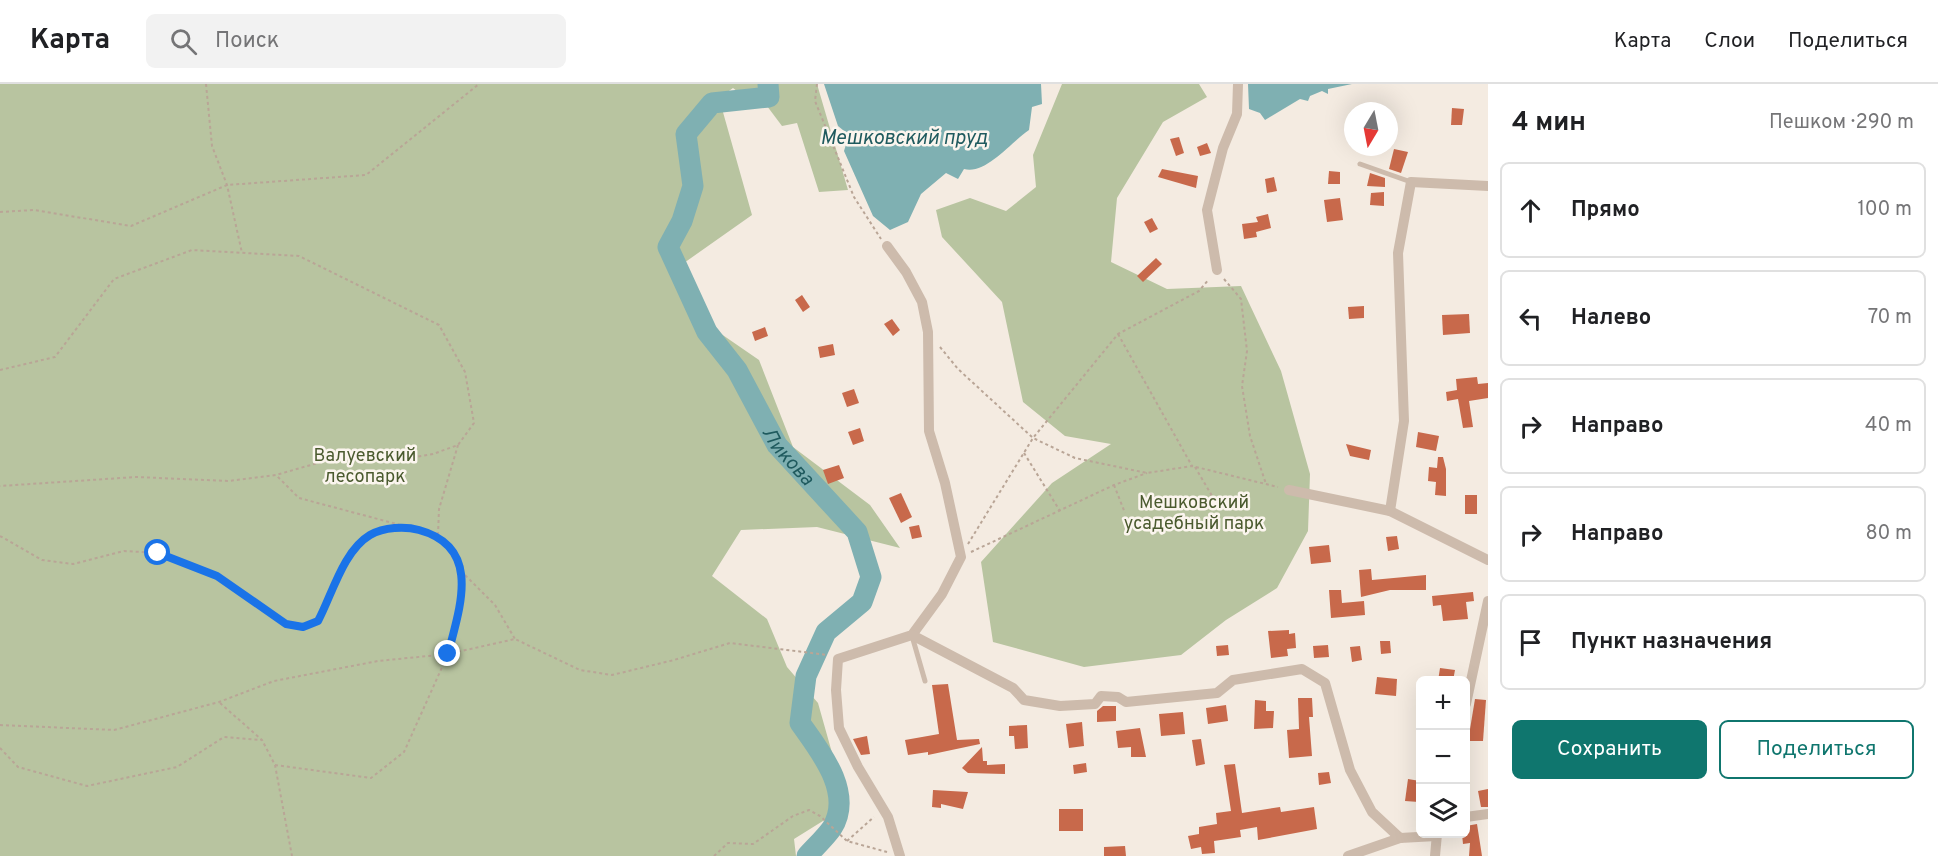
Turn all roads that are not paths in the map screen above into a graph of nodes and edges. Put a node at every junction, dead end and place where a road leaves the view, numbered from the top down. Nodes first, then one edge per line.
1 (1238, 84) edge
2 (1360, 164) dead end
3 (1410, 182) junction
4 (1488, 186) edge
5 (887, 246) road end
6 (1216, 270) road end
7 (1289, 490) road end
8 (1390, 511) junction
9 (1488, 560) edge
10 (1488, 601) edge
11 (912, 634) junction
12 (926, 681) dead end
13 (1470, 685) edge
14 (1488, 814) edge
15 (1470, 816) edge
16 (1416, 837) edge
17 (1400, 838) junction
18 (1437, 838) edge
19 (900, 856) edge
20 (1348, 856) edge
21 (1435, 856) edge

1 - 6 street
2 - 3 lane
3 - 4 street
3 - 8 street
5 - 11 street
7 - 8 street
8 - 9 street
10 - 13 street
11 - 12 lane
11 - 17 street
11 - 19 street
14 - 15 street
16 - 17 street
17 - 20 street
18 - 21 street

